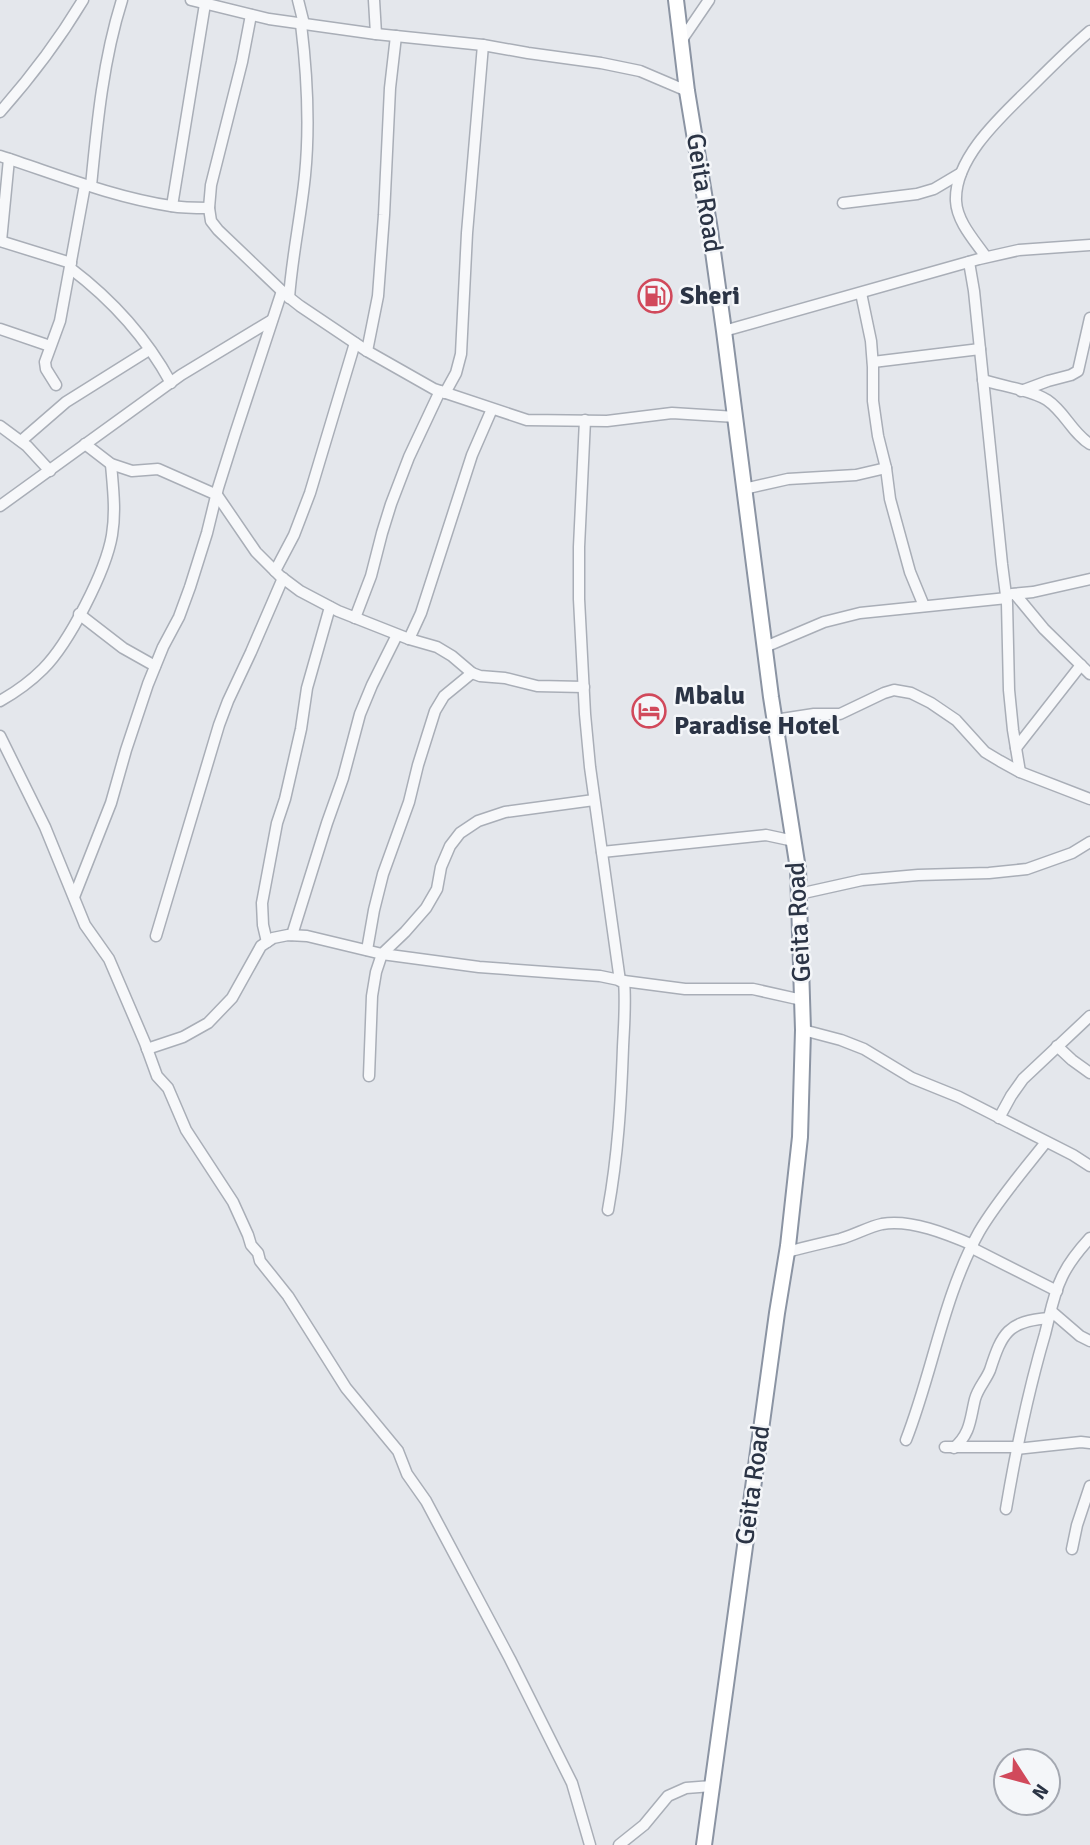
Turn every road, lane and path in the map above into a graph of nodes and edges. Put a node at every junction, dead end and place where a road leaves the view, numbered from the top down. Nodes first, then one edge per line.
1 (83, 0) edge
2 (122, 0) edge
3 (191, 0) edge
4 (298, 0) edge
5 (374, 0) edge
6 (676, 0) edge
7 (709, 0) edge
8 (205, 4) junction
9 (251, 15) junction
10 (303, 24) junction
11 (1090, 31) edge
12 (376, 34) junction
13 (396, 36) junction
14 (681, 41) junction
15 (483, 44) junction
16 (687, 91) junction
17 (0, 112) edge
18 (5, 157) edge
19 (962, 173) junction
20 (88, 185) junction
21 (843, 203) dead end
22 (172, 206) junction
23 (209, 208) junction
24 (0, 241) edge
25 (1090, 245) edge
26 (986, 257) junction
27 (969, 262) junction
28 (70, 266) junction
29 (861, 293) junction
30 (286, 294) junction
31 (1090, 318) edge
32 (272, 320) junction
33 (0, 329) edge
34 (724, 331) junction
35 (355, 343) junction
36 (50, 346) junction
37 (981, 349) junction
38 (149, 350) junction
39 (367, 351) junction
40 (873, 362) junction
41 (983, 380) junction
42 (171, 383) junction
43 (56, 385) dead end
44 (1021, 391) junction
45 (442, 392) junction
46 (492, 410) junction
47 (736, 417) junction
48 (585, 420) junction
49 (0, 426) edge
50 (21, 441) junction
51 (85, 444) junction
52 (1090, 444) edge
53 (111, 464) junction
54 (886, 468) junction
55 (50, 471) junction
56 (744, 489) junction
57 (217, 495) junction
58 (0, 506) edge
59 (279, 575) junction
60 (1090, 579) edge
61 (1009, 596) junction
62 (923, 606) junction
63 (330, 607) junction
64 (79, 614) junction
65 (355, 618) junction
66 (397, 635) junction
67 (409, 639) junction
68 (765, 647) junction
69 (1081, 665) junction
70 (155, 666) junction
71 (472, 673) junction
72 (1090, 674) edge
73 (584, 687) junction
74 (0, 701) edge
75 (775, 720) junction
76 (0, 736) edge
77 (1016, 748) junction
78 (1020, 772) junction
79 (1090, 799) edge
80 (594, 800) junction
81 (794, 841) junction
82 (1090, 842) edge
83 (602, 852) junction
84 (799, 894) junction
85 (74, 897) junction
86 (292, 935) junction
87 (156, 936) dead end
88 (267, 942) junction
89 (367, 950) junction
90 (382, 954) junction
91 (622, 981) junction
92 (802, 1000) junction
93 (1090, 1016) edge
94 (803, 1030) junction
95 (1057, 1046) junction
96 (147, 1049) junction
97 (1090, 1073) edge
98 (369, 1076) dead end
99 (999, 1118) junction
100 (1046, 1142) junction
101 (1090, 1166) edge
102 (608, 1210) dead end
103 (1090, 1238) edge
104 (972, 1246) junction
105 (787, 1252) junction
106 (1056, 1292) junction
107 (1050, 1315) junction
108 (1090, 1341) edge
109 (906, 1440) dead end
110 (1090, 1443) edge
111 (1017, 1448) junction
112 (1090, 1486) edge
113 (1006, 1509) dead end
114 (1072, 1549) dead end
115 (712, 1786) junction
116 (590, 1845) edge
117 (619, 1845) edge
118 (704, 1845) edge

1 - 17 street
2 - 20 street
3 - 8 street
4 - 10 street
5 - 12 street
6 - 14 highway, Geita Road
7 - 14 street
8 - 9 street
8 - 22 street
9 - 10 street
9 - 23 street
10 - 12 street
10 - 30 street
11 - 19 street
12 - 13 street
13 - 15 street
13 - 39 street
14 - 16 highway, Geita Road
15 - 16 street
15 - 45 street
16 - 34 highway, Geita Road
18 - 20 street
18 - 24 street
19 - 21 street
19 - 26 street
20 - 22 street
20 - 28 street
22 - 23 street
23 - 30 street
24 - 28 street
25 - 26 street
26 - 27 street
27 - 29 street
27 - 37 street
28 - 36 street
28 - 38 street
29 - 34 street
29 - 40 street
30 - 32 street
30 - 35 street
31 - 44 street
32 - 42 street
32 - 57 street
33 - 36 street
34 - 47 highway, Geita Road
35 - 39 street
35 - 59 street
36 - 43 street
37 - 40 street
37 - 41 street
38 - 42 street
38 - 50 street
39 - 45 street
40 - 54 street
41 - 44 street
41 - 61 street
42 - 51 street
44 - 52 street
45 - 46 street
45 - 65 street
46 - 48 street
46 - 67 street
47 - 48 street
47 - 56 highway, Geita Road
48 - 73 street
49 - 50 street
50 - 55 street
51 - 53 street
51 - 55 street
53 - 57 street
53 - 64 street
54 - 56 street
54 - 62 street
55 - 58 street
56 - 68 highway, Geita Road
57 - 59 street
57 - 70 street
59 - 63 street
59 - 87 street
60 - 61 street
61 - 62 street
61 - 69 street
61 - 77 street
62 - 68 street
63 - 65 street
63 - 88 street
64 - 70 street
64 - 74 street
65 - 66 street
66 - 67 street
66 - 86 street
67 - 71 street
68 - 75 highway, Geita Road
69 - 72 street
69 - 77 street
70 - 85 street
71 - 73 street
71 - 89 street
73 - 80 street
75 - 78 street
75 - 81 highway, Geita Road
76 - 85 street
77 - 78 street
78 - 79 street
80 - 83 street
80 - 90 street
81 - 83 street
81 - 84 highway, Geita Road
82 - 84 street
83 - 91 street
84 - 92 highway, Geita Road
85 - 96 street
86 - 88 street
86 - 89 street
88 - 96 street
89 - 90 street
90 - 91 street
90 - 98 street
91 - 92 street
91 - 102 street
92 - 94 highway, Geita Road
93 - 95 street
94 - 99 street
94 - 105 highway, Geita Road
95 - 97 street
95 - 99 street
96 - 116 street
99 - 100 street
100 - 101 street
100 - 104 street
103 - 106 street
104 - 105 street
104 - 106 street
104 - 109 street
105 - 115 highway, Geita Road
106 - 107 street
107 - 108 street
107 - 111 street
107 - 111 street
110 - 111 street
111 - 113 street
112 - 114 street
115 - 117 street
115 - 118 highway, Geita Road

